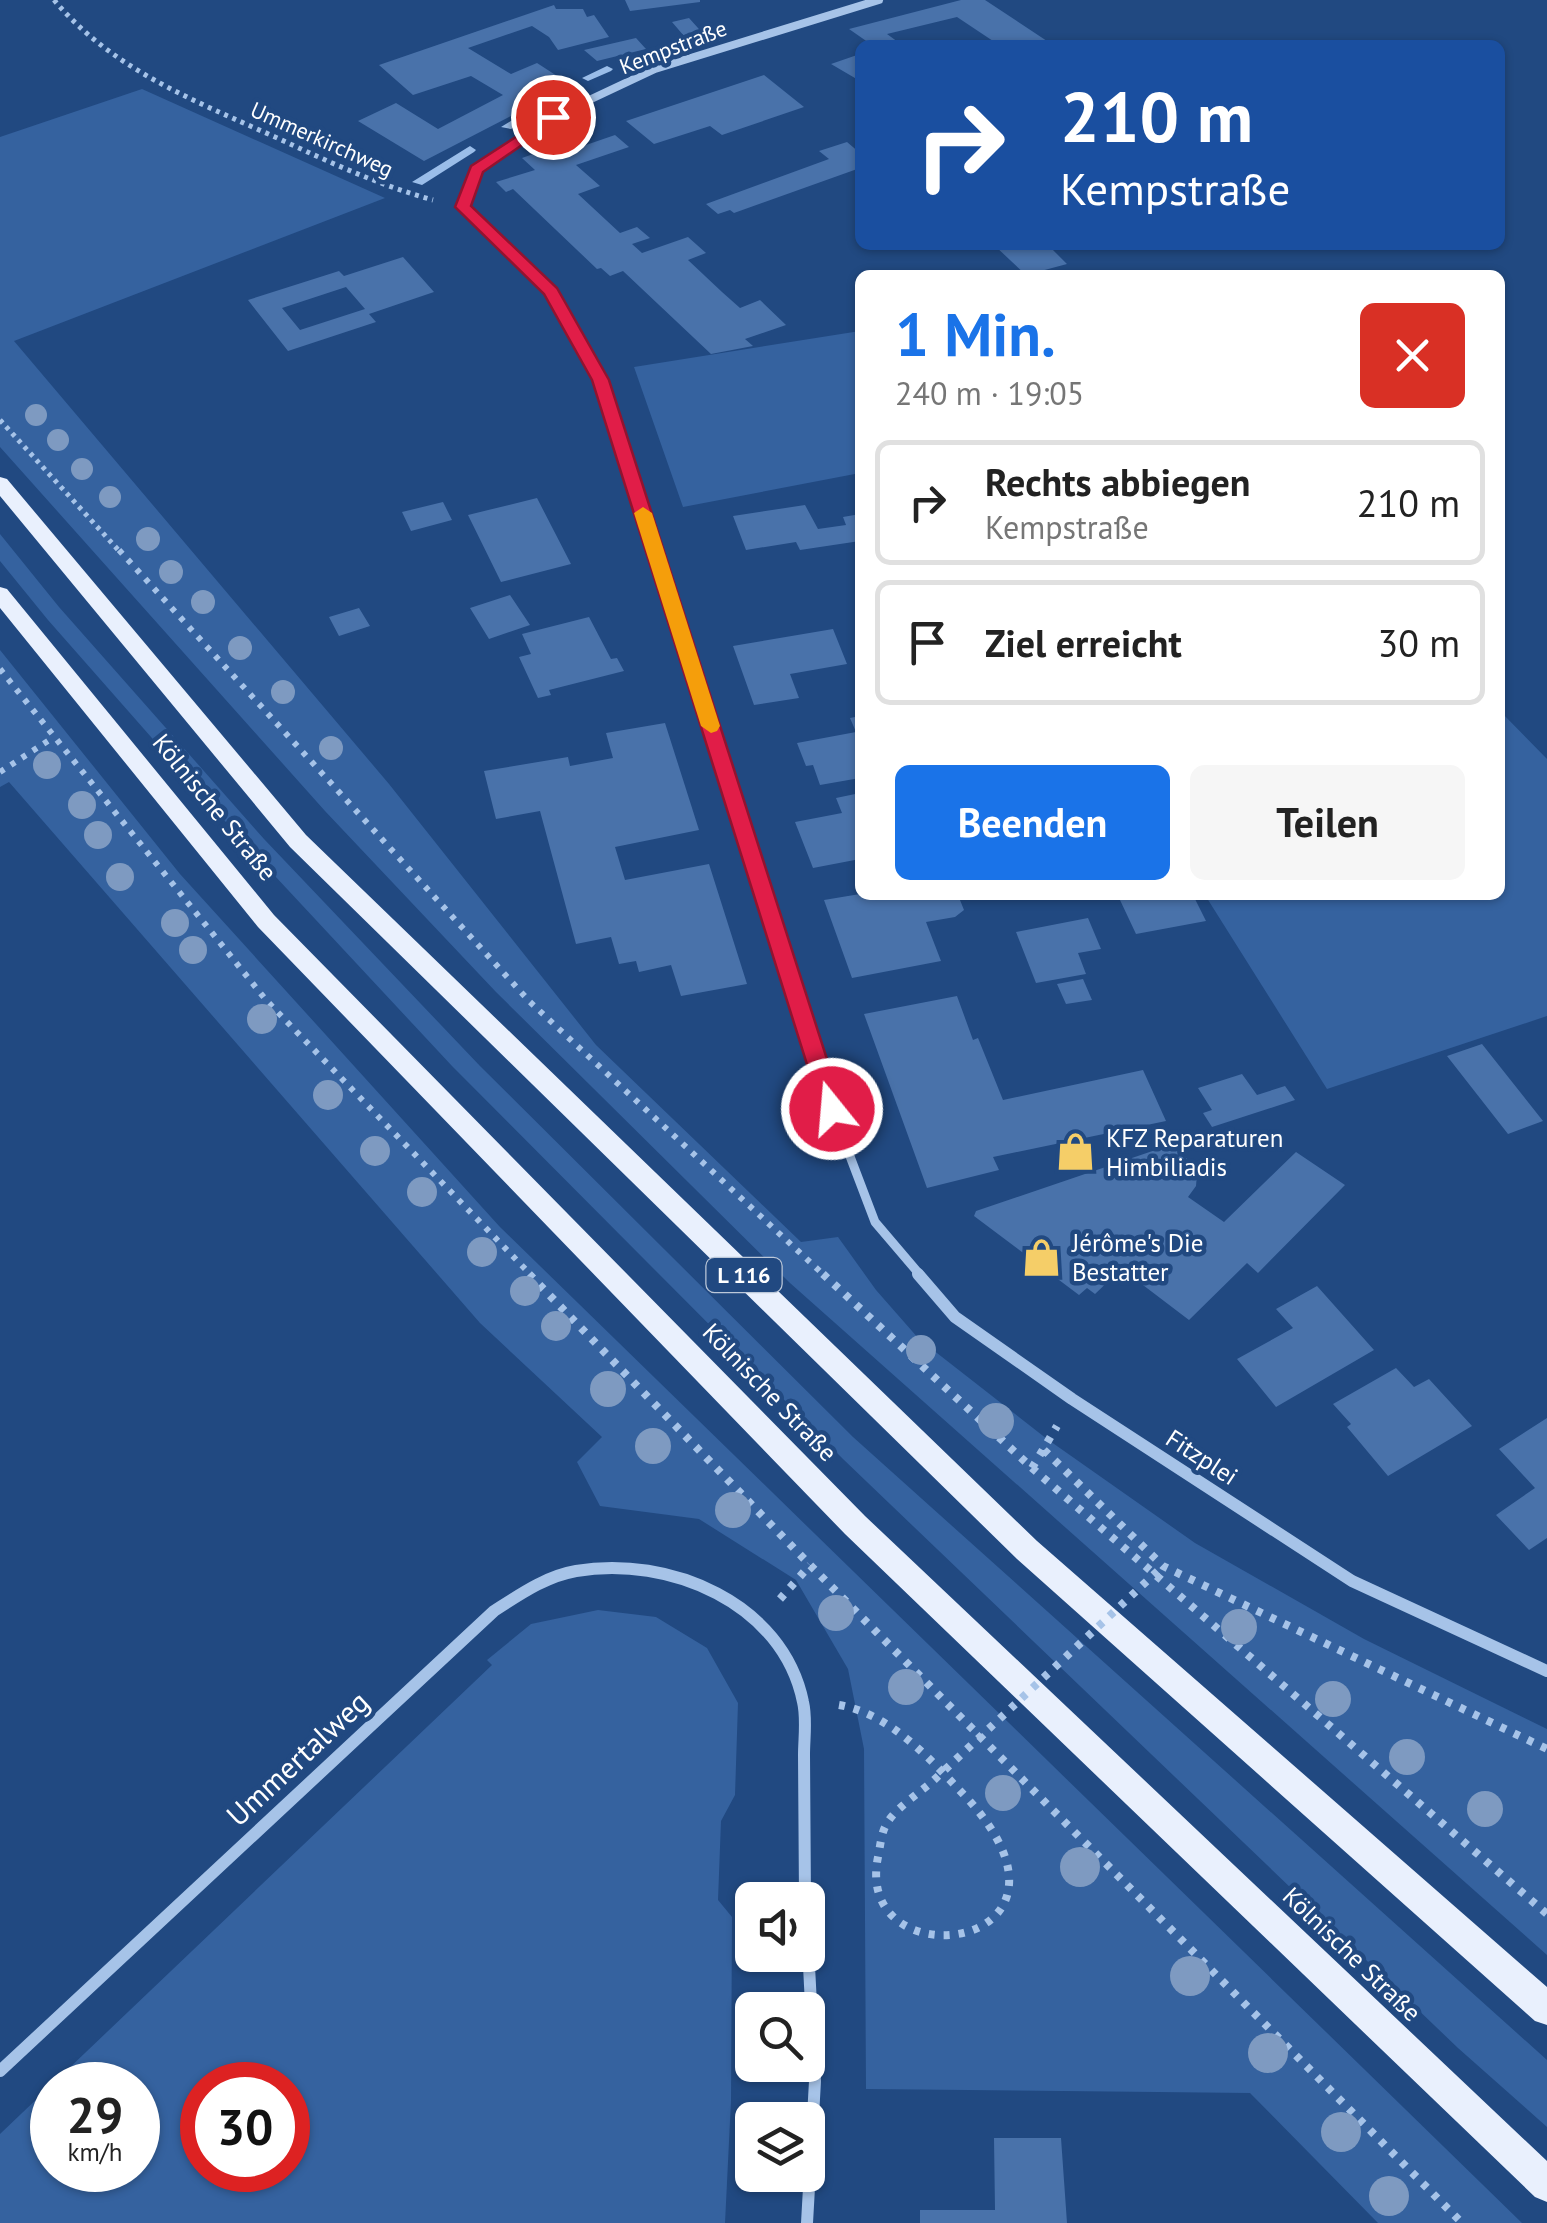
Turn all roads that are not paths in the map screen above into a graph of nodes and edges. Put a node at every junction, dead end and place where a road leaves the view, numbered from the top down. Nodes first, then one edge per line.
1 (879, 0) edge
2 (0, 484) edge
3 (0, 594) edge
4 (874, 1222) joint
5 (1547, 1671) edge
6 (805, 1882) edge
7 (809, 1972) edge
8 (1547, 2008) edge
9 (0, 2071) edge
10 (1547, 2185) edge
11 (807, 2223) edge

1 - 4 street, Kempstraße
2 - 8 main road, Kölnische Straße / L 116
3 - 10 main road, Kölnische Straße
4 - 5 street, Fitzplei
6 - 9 street, Ummertalweg
7 - 11 street

